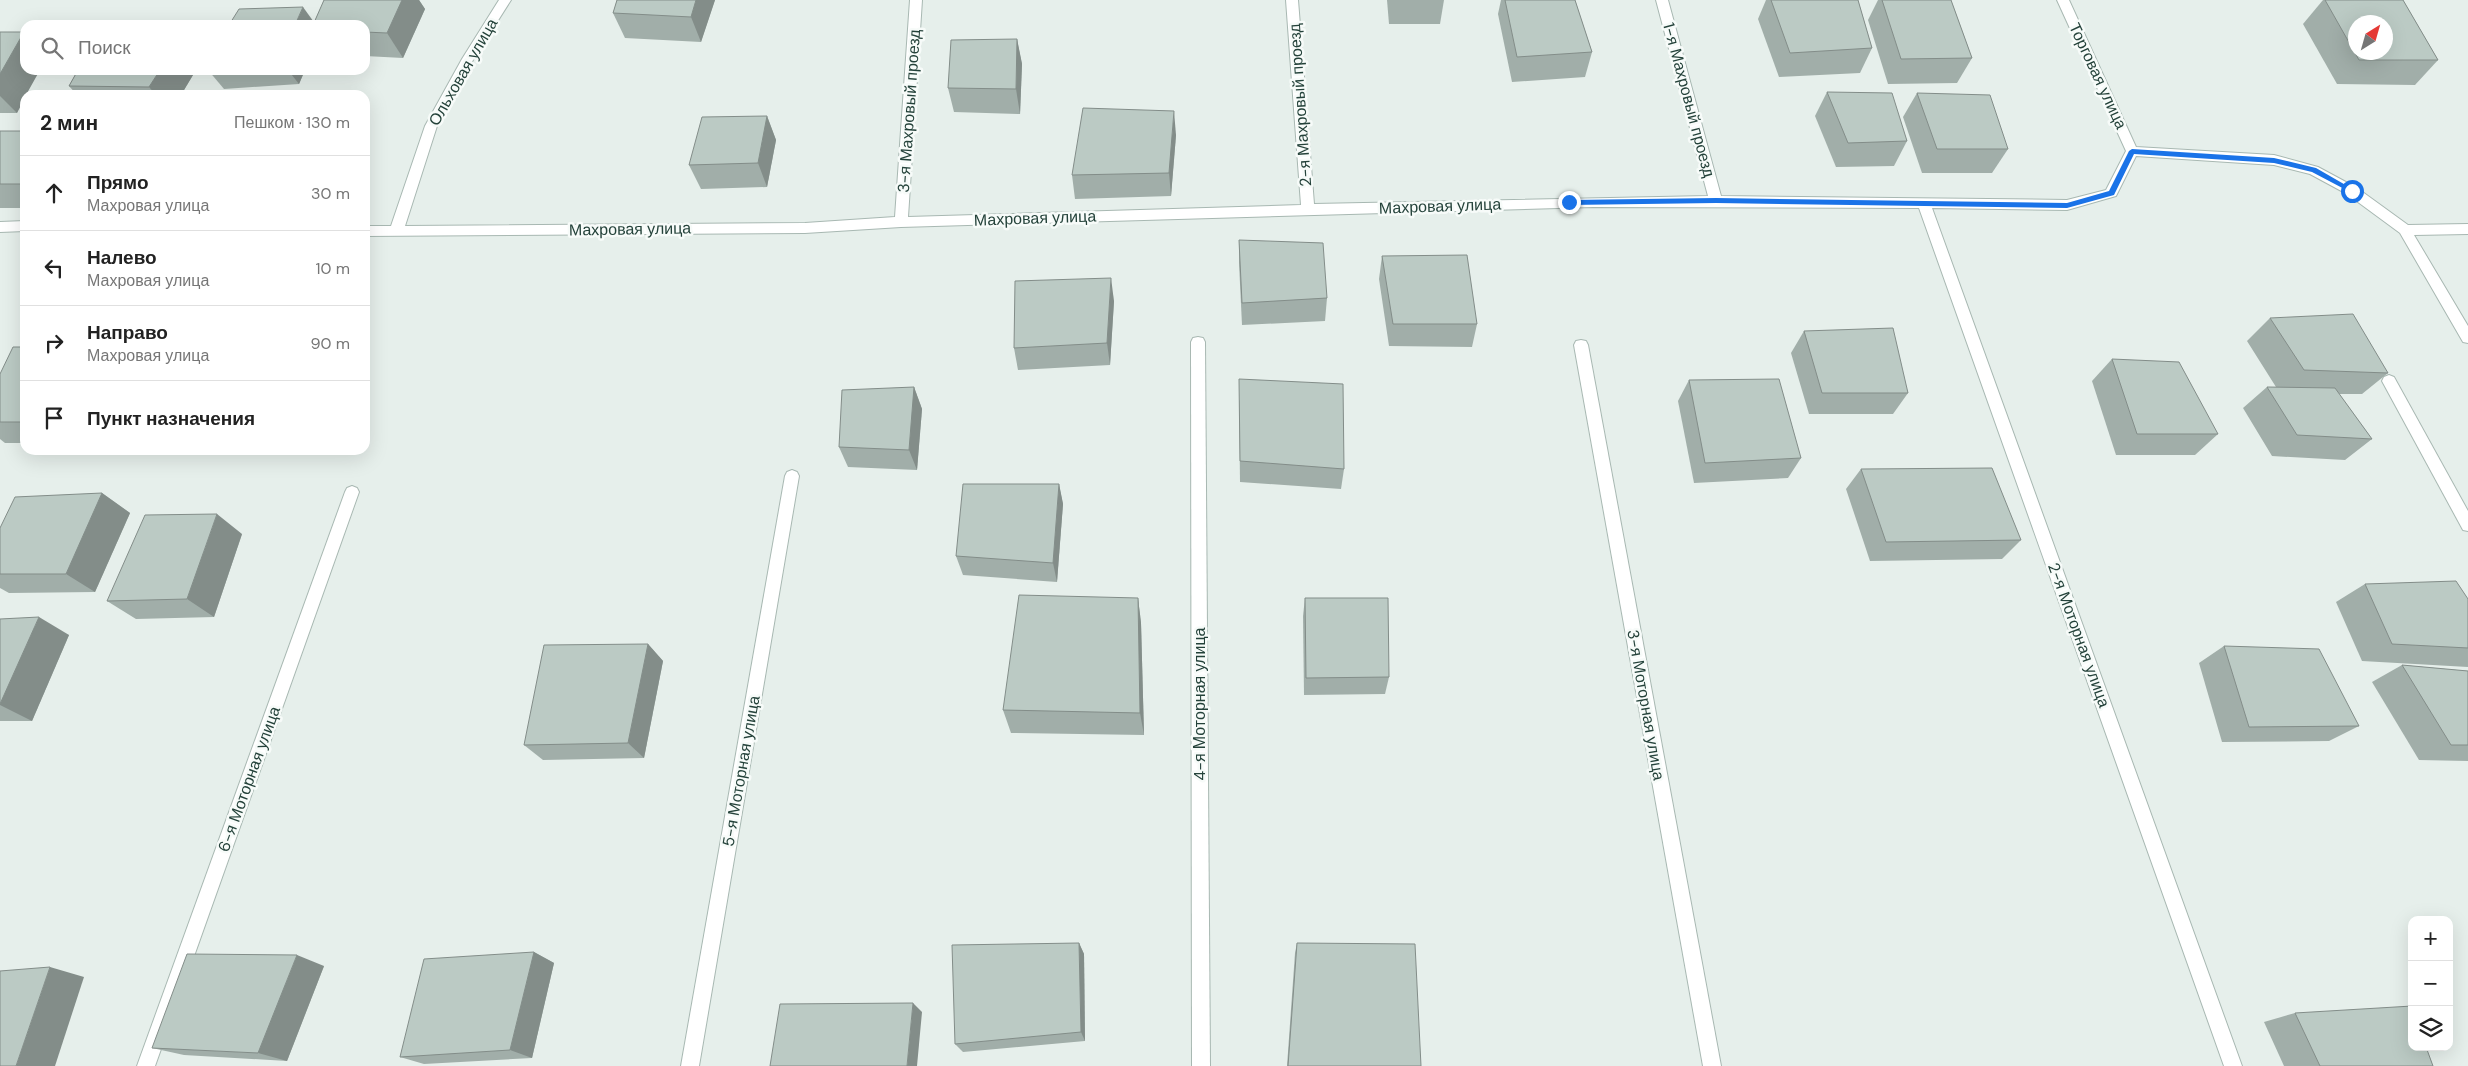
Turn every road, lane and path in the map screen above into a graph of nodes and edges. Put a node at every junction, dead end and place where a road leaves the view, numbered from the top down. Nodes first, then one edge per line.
1 (505, 0) edge
2 (916, 0) edge
3 (1292, 0) edge
4 (1662, 0) edge
5 (2063, 0) edge
6 (2132, 151) junction
7 (1716, 201) junction
8 (1924, 204) junction
9 (1308, 210) junction
10 (901, 222) junction
11 (20, 226) edge
12 (0, 227) edge
13 (2468, 229) edge
14 (2405, 230) junction
15 (370, 231) edge
16 (396, 232) junction
17 (2468, 338) edge
18 (1198, 342) dead end
19 (1580, 345) dead end
20 (2389, 381) dead end
21 (792, 476) dead end
22 (352, 492) dead end
23 (2468, 526) edge
24 (146, 1066) edge
25 (690, 1066) edge
26 (1201, 1066) edge
27 (1712, 1066) edge
28 (2233, 1066) edge

1 - 16 street, Ольховая улица
2 - 10 street, 3-я Махровый проезд
3 - 9 street, 2-я Махровый проезд
4 - 7 street, 1-я Махровый проезд
5 - 6 street, Торговая улица
6 - 8 street, Махровая улица
6 - 14 street
7 - 8 street, Махровая улица
7 - 9 street, Махровая улица
8 - 28 street, 2-я Моторная улица
9 - 10 street, Махровая улица
10 - 16 street, Махровая улица
11 - 12 street
13 - 14 street
14 - 17 street
15 - 16 street, Махровая улица
18 - 26 street, 4-я Моторная улица
19 - 27 street, 3-я Моторная улица
20 - 23 street
21 - 25 street, 5-я Моторная улица
22 - 24 street, 6-я Моторная улица

